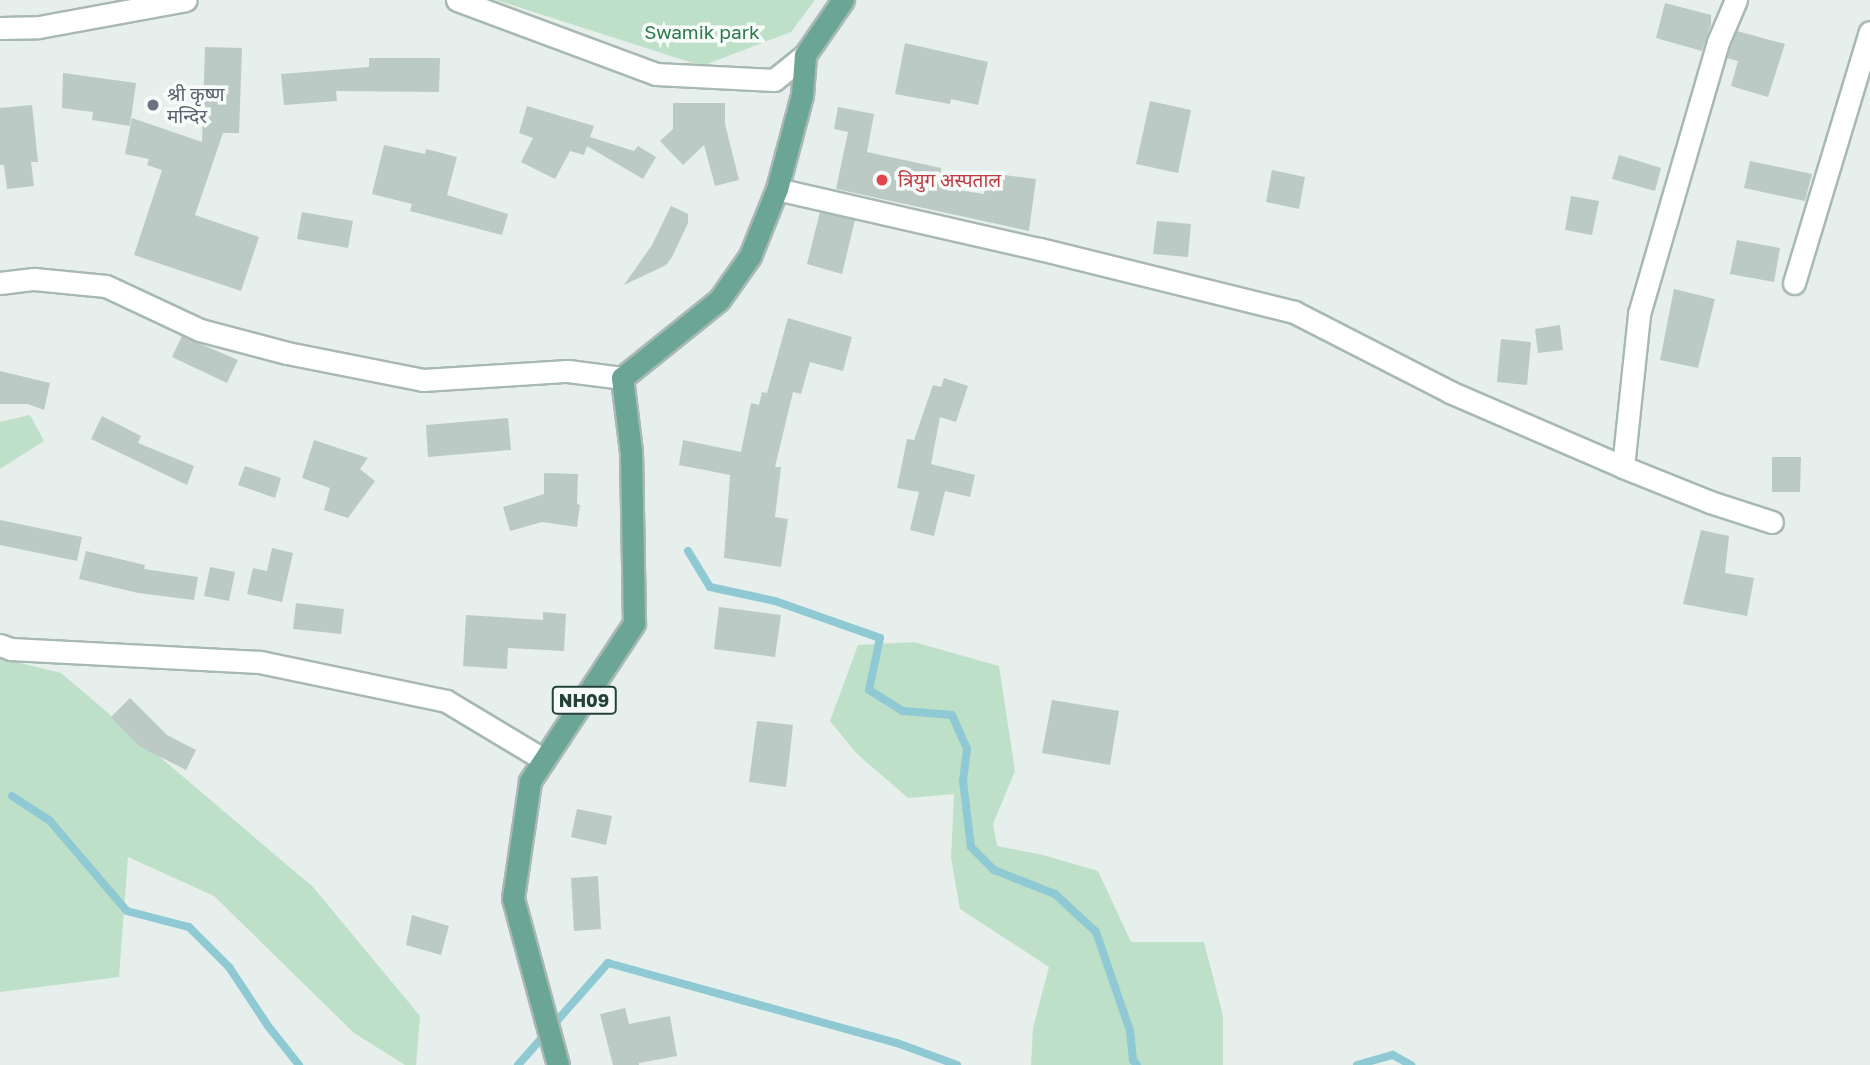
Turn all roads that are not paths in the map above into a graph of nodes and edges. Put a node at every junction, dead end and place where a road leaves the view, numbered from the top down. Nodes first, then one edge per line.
1 (186, 0) edge
2 (457, 0) edge
3 (843, 0) edge
4 (1736, 0) edge
5 (0, 28) edge
6 (1870, 32) edge
7 (805, 55) junction
8 (776, 189) junction
9 (0, 283) edge
10 (1794, 283) dead end
11 (622, 377) junction
12 (1623, 467) junction
13 (1772, 522) dead end
14 (0, 645) edge
15 (544, 760) junction
16 (557, 1061) edge

1 - 5 street
2 - 7 street
3 - 7 main road
4 - 12 street
6 - 10 street
7 - 8 main road
8 - 11 main road
8 - 12 street
9 - 11 street
11 - 15 main road, NH09
12 - 13 street
14 - 15 street
15 - 16 main road, NH09

